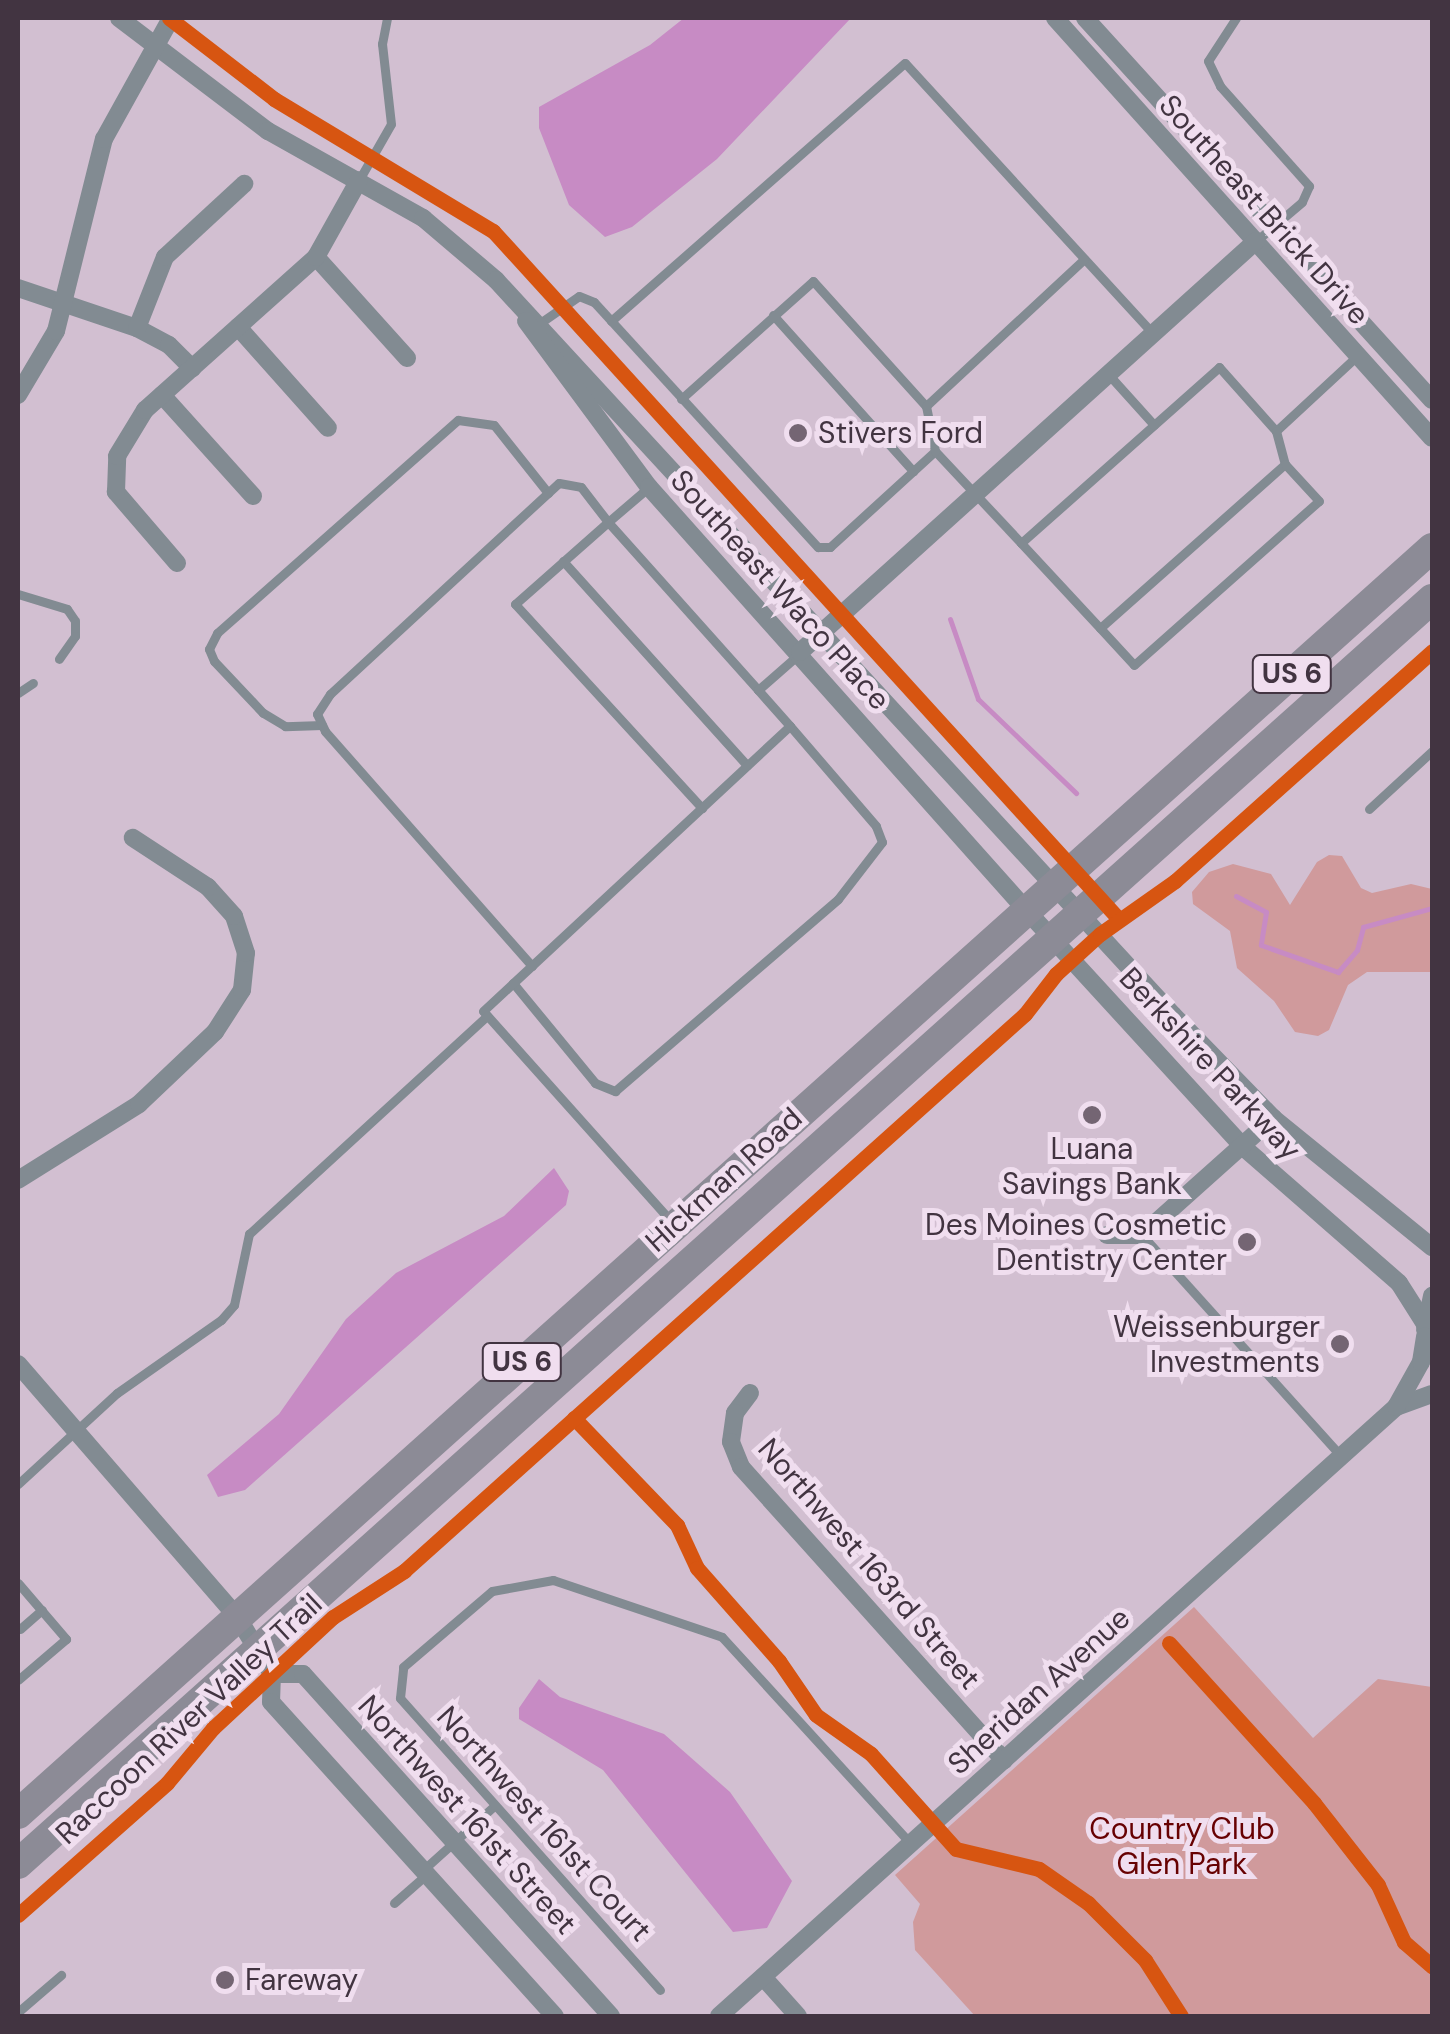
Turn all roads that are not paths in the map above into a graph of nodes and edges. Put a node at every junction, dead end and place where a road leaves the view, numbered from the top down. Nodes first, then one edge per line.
1 (119, 18) edge
2 (170, 18) edge
3 (387, 18) edge
4 (1055, 18) edge
5 (1085, 18) edge
6 (1236, 18) edge
7 (152, 45) junction
8 (359, 180) junction
9 (244, 184) dead end
10 (1273, 224) junction
11 (1256, 241) junction
12 (316, 257) junction
13 (1084, 259) junction
14 (496, 280) junction
15 (18, 288) edge
16 (64, 304) junction
17 (773, 314) junction
18 (611, 321) junction
19 (540, 322) junction
20 (238, 327) junction
21 (137, 328) junction
22 (1153, 334) junction
23 (1357, 356) junction
24 (407, 358) dead end
25 (192, 368) junction
26 (1108, 374) junction
27 (18, 395) edge
28 (162, 395) junction
29 (681, 399) junction
30 (1432, 400) edge
31 (926, 406) junction
32 (1154, 425) junction
33 (328, 428) dead end
34 (1276, 430) junction
35 (1432, 438) edge
36 (936, 450) junction
37 (1284, 464) junction
38 (914, 471) junction
39 (649, 486) junction
40 (548, 493) junction
41 (976, 494) junction
42 (253, 496) dead end
43 (608, 522) junction
44 (1021, 543) junction
45 (1432, 548) edge
46 (564, 561) junction
47 (177, 564) dead end
48 (1432, 582) edge
49 (18, 594) edge
50 (1432, 599) edge
51 (1100, 628) junction
52 (821, 634) junction
53 (800, 652) junction
54 (59, 660) dead end
55 (33, 683) dead end
56 (758, 690) junction
57 (18, 692) edge
58 (1292, 725) junction
59 (322, 726) junction
60 (790, 726) junction
61 (1432, 750) edge
62 (747, 765) junction
63 (702, 808) junction
64 (1369, 809) dead end
65 (133, 838) dead end
66 (1053, 888) junction
67 (1080, 914) junction
68 (1040, 925) junction
69 (532, 966) junction
70 (514, 983) junction
71 (486, 1016) junction
72 (1273, 1118) junction
73 (1242, 1146) junction
74 (20, 1172) edge
75 (674, 1225) junction
76 (1107, 1235) dead end
77 (1142, 1235) junction
78 (1432, 1247) edge
79 (1432, 1296) edge
80 (1428, 1337) edge
81 (18, 1364) edge
82 (750, 1393) dead end
83 (1432, 1394) edge
84 (1396, 1407) junction
85 (76, 1428) junction
86 (1341, 1456) junction
87 (18, 1484) edge
88 (18, 1583) edge
89 (22, 1596) edge
90 (42, 1610) junction
91 (238, 1618) junction
92 (20, 1630) edge
93 (263, 1664) junction
94 (18, 1680) edge
95 (1004, 1760) junction
96 (494, 1806) junction
97 (18, 1814) edge
98 (454, 1842) junction
99 (911, 1844) junction
100 (18, 1864) edge
101 (425, 1872) junction
102 (394, 1903) dead end
103 (62, 1975) dead end
104 (763, 1977) junction
105 (660, 1990) dead end
106 (18, 2012) edge
107 (554, 2016) edge
108 (611, 2016) edge
109 (719, 2016) edge
110 (798, 2016) edge

1 - 7 street, Southeast Waco Place
2 - 7 street
3 - 8 lane
4 - 11 street, Southeast Brick Drive
5 - 10 street, Southeast Brick Drive
6 - 10 lane
7 - 8 street, Southeast Waco Place
7 - 16 street
8 - 12 street
8 - 14 street, Southeast Waco Place
9 - 21 street
10 - 11 lane
10 - 30 street, Southeast Brick Drive
11 - 22 street
11 - 23 street, Southeast Brick Drive
12 - 20 street
12 - 24 street
13 - 18 lane
13 - 22 lane
13 - 31 lane
14 - 19 street, Southeast Waco Place
14 - 39 street, Southeast Waco Place
15 - 16 street
16 - 21 street
16 - 27 street
17 - 29 lane
17 - 31 lane
17 - 38 lane
18 - 19 lane
18 - 29 lane
19 - 52 street, Southeast Waco Place
20 - 25 street
20 - 33 street
21 - 25 street
22 - 26 street
23 - 34 lane
23 - 35 street, Southeast Brick Drive
25 - 28 street
26 - 32 lane
26 - 41 street
28 - 42 street
28 - 47 street
29 - 38 lane
31 - 36 lane
32 - 34 lane
32 - 44 lane
34 - 37 lane
36 - 38 lane
36 - 41 lane
37 - 51 lane
37 - 51 lane
39 - 43 lane
39 - 53 street, Southeast Waco Place
40 - 43 lane
40 - 59 lane
40 - 59 lane
41 - 44 lane
41 - 52 street
43 - 46 lane
43 - 56 lane
44 - 51 lane
45 - 66 highway, Hickman Road / US 6
46 - 62 lane
46 - 63 lane
48 - 58 highway
49 - 54 lane
50 - 58 highway, Hickman Road / US 6
52 - 53 street
52 - 66 street, Southeast Waco Place
53 - 56 lane
53 - 68 street, Southeast Waco Place
55 - 57 lane
56 - 60 lane
58 - 67 highway, Hickman Road / US 6
59 - 69 lane
60 - 62 lane
60 - 70 lane
61 - 64 lane
62 - 63 lane
63 - 69 lane
65 - 74 street
66 - 67 street, Southeast Waco Place
66 - 68 highway, Hickman Road / US 6
67 - 68 highway, Hickman Road / US 6
67 - 72 street, Berkshire Parkway
68 - 73 street, Berkshire Parkway
68 - 75 highway, Hickman Road / US 6
68 - 93 highway, Hickman Road / US 6
69 - 70 lane
70 - 71 lane
71 - 75 lane
71 - 85 lane
72 - 73 street
72 - 78 street, Berkshire Parkway
73 - 77 street
73 - 80 street, Berkshire Parkway
75 - 91 highway, Hickman Road / US 6
76 - 77 street
77 - 86 lane
79 - 80 street, Sheridan Avenue
80 - 84 street, Sheridan Avenue
81 - 85 street
82 - 95 street, Northwest 163rd Street
83 - 84 street, Sheridan Avenue
84 - 86 street, Sheridan Avenue
85 - 87 lane
85 - 91 street
86 - 95 street, Sheridan Avenue
88 - 89 lane
89 - 90 lane
90 - 92 lane
90 - 94 lane
91 - 93 street
91 - 97 highway, Hickman Road / US 6
93 - 98 street, Northwest 161st Street
93 - 100 highway, Hickman Road / US 6
93 - 101 street
95 - 99 street, Sheridan Avenue
96 - 98 lane
96 - 99 lane, Northwest 161st Court
96 - 105 lane, Northwest 161st Court
98 - 101 lane
98 - 108 street, Northwest 161st Street
99 - 104 street, Sheridan Avenue
101 - 102 lane
101 - 107 street
103 - 106 lane
104 - 109 street, Sheridan Avenue
104 - 110 street

